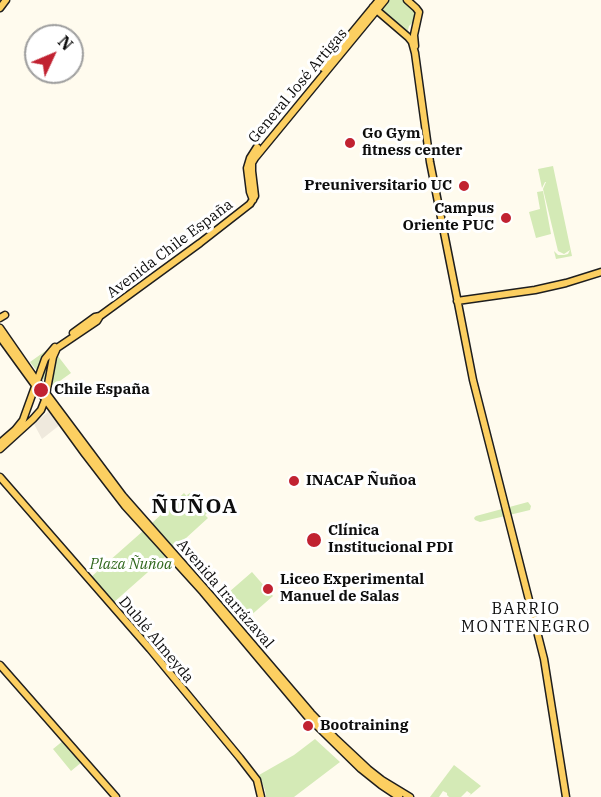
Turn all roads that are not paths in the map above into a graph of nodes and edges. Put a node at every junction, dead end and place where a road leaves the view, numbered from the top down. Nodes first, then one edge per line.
1 (6, 0) edge
2 (379, 0) edge
3 (385, 0) edge
4 (407, 0) edge
5 (0, 8) edge
6 (375, 9) junction
7 (416, 25) junction
8 (407, 35) junction
9 (415, 53) junction
10 (253, 200) joint
11 (601, 272) edge
12 (457, 302) junction
13 (99, 316) junction
14 (0, 328) edge
15 (0, 337) edge
16 (42, 370) junction
17 (51, 372) junction
18 (32, 373) junction
19 (37, 384) junction
20 (46, 397) junction
21 (28, 408) junction
22 (53, 410) junction
23 (38, 413) junction
24 (0, 443) edge
25 (0, 449) edge
26 (0, 477) edge
27 (0, 665) edge
28 (328, 738) junction
29 (336, 739) junction
30 (116, 797) edge
31 (261, 797) edge
32 (399, 797) edge
33 (410, 797) edge
34 (566, 797) edge

1 - 5 main road
2 - 6 main road, General José Artigas
3 - 6 main road, General José Artigas
4 - 7 main road
6 - 8 main road
6 - 10 main road, General José Artigas
7 - 8 main road
7 - 9 main road
8 - 9 main road
9 - 12 main road
10 - 13 main road, Avenida Chile España
11 - 12 main road
12 - 34 main road
13 - 16 main road, Avenida Chile España
13 - 17 main road, Avenida Chile España
14 - 18 main road, Avenida Irarrázaval
15 - 19 main road, Avenida Irarrázaval
16 - 17 main road
16 - 18 main road
16 - 19 main road, Avenida Chile España
17 - 20 main road, Avenida Chile España
18 - 19 main road, Avenida Irarrázaval
19 - 20 main road, Avenida Irarrázaval
19 - 21 main road, Avenida Chile España
20 - 22 main road, Avenida Irarrázaval
20 - 23 main road, Avenida Chile España
20 - 29 main road, Avenida Irarrázaval
21 - 23 main road
21 - 24 main road, Avenida Chile España
22 - 23 main road
22 - 28 main road, Avenida Irarrázaval
23 - 25 main road
26 - 31 main road, Dublé Almeyda
27 - 30 main road
28 - 29 main road
28 - 32 main road, Avenida Irarrázaval
29 - 33 main road, Avenida Irarrázaval

